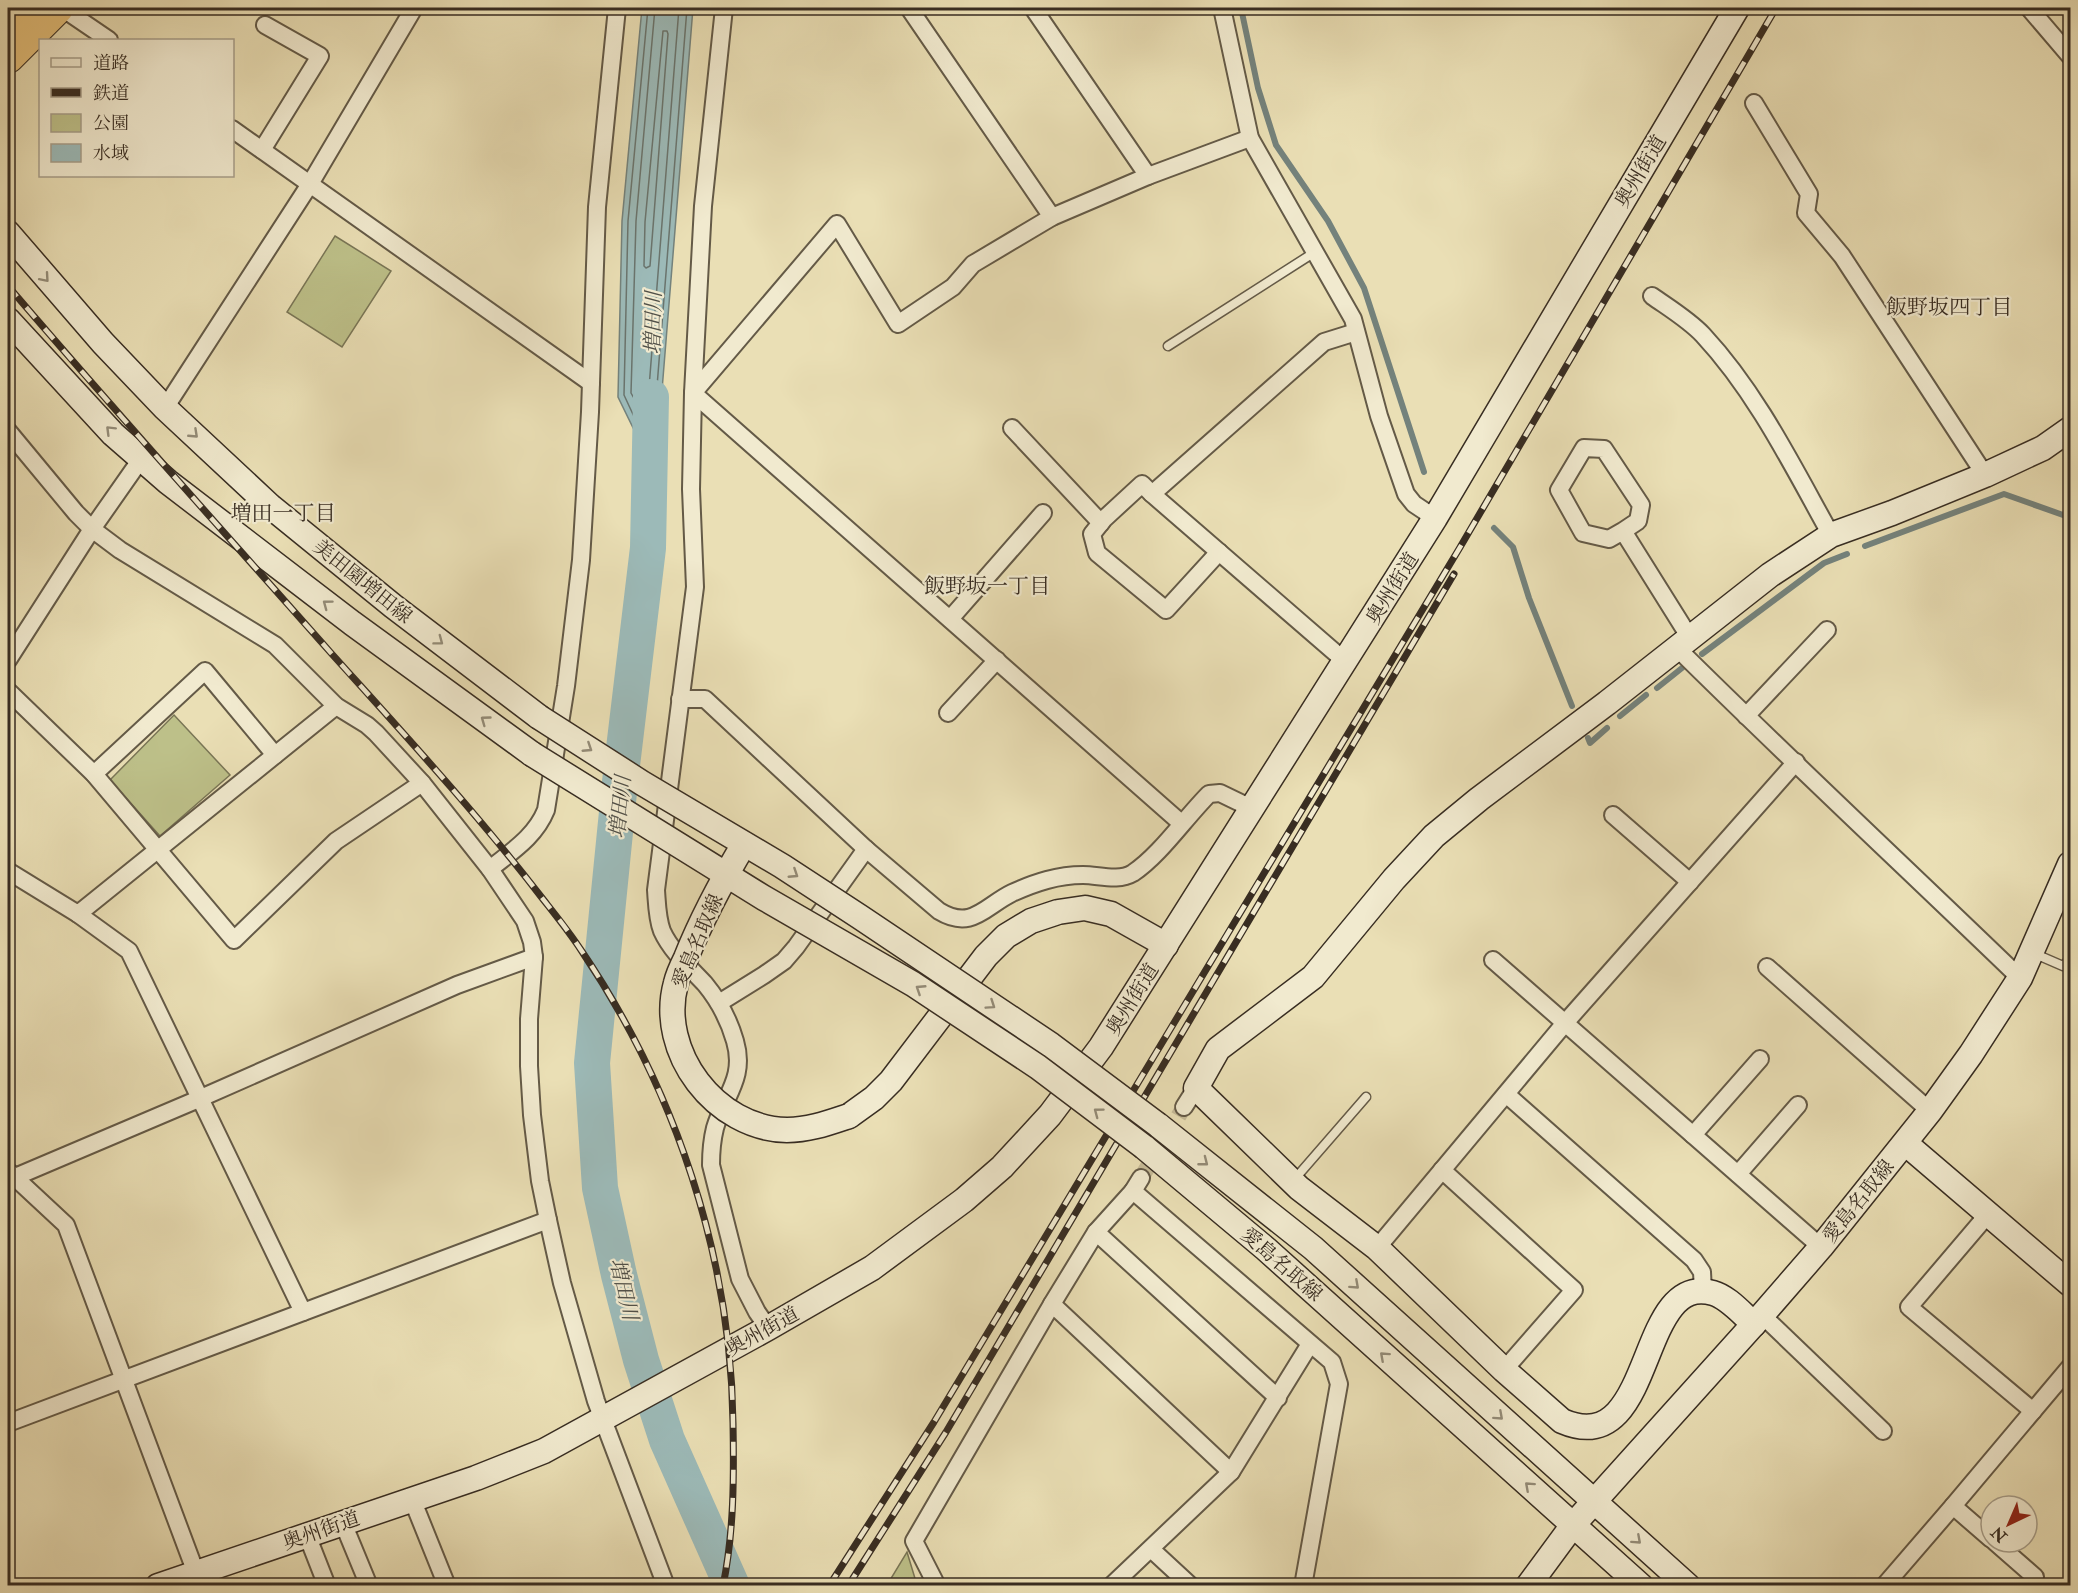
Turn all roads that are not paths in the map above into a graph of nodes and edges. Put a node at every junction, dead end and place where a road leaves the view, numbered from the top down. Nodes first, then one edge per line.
1 (17, 8) edge
2 (60, 8) edge
3 (414, 8) edge
4 (617, 8) edge
5 (724, 8) edge
6 (909, 8) edge
7 (1033, 8) edge
8 (1222, 8) edge
9 (1737, 8) edge
10 (2029, 8) edge
11 (8, 16) edge
12 (265, 25) dead end
13 (106, 39) edge
14 (2070, 56) edge
15 (8, 57) edge
16 (1754, 103) dead end
17 (234, 130) edge
18 (1250, 138) junction
19 (262, 150) junction
20 (1148, 176) junction
21 (309, 184) junction
22 (1052, 217) junction
23 (8, 233) edge
24 (1315, 252) junction
25 (1652, 296) dead end
26 (8, 320) edge
27 (1356, 332) junction
28 (1168, 346) dead end
29 (591, 383) junction
30 (693, 393) junction
31 (165, 408) junction
32 (1012, 428) dead end
33 (2070, 429) edge
34 (8, 431) edge
35 (141, 459) junction
36 (1985, 475) junction
37 (1152, 494) junction
38 (1042, 513) dead end
39 (1436, 518) junction
40 (1101, 523) junction
41 (92, 529) junction
42 (1623, 531) junction
43 (1831, 535) junction
44 (1219, 552) junction
45 (950, 619) junction
46 (1827, 630) dead end
47 (1683, 643) junction
48 (8, 660) edge
49 (996, 660) junction
50 (1346, 662) junction
51 (8, 691) edge
52 (680, 699) junction
53 (336, 706) junction
54 (948, 713) dead end
55 (1746, 716) junction
56 (275, 755) junction
57 (1796, 762) junction
58 (94, 774) junction
59 (422, 783) junction
60 (1251, 808) junction
61 (1613, 815) dead end
62 (1181, 823) junction
63 (744, 844) junction
64 (866, 849) junction
65 (157, 850) junction
66 (2070, 864) edge
67 (490, 869) junction
68 (8, 871) edge
69 (726, 875) junction
70 (1690, 882) junction
71 (78, 914) junction
72 (1166, 945) junction
73 (2033, 953) junction
74 (534, 957) junction
75 (2070, 959) edge
76 (1493, 960) dead end
77 (1767, 967) dead end
78 (2020, 978) junction
79 (719, 1003) junction
80 (1565, 1023) junction
81 (1760, 1059) dead end
82 (1506, 1094) junction
83 (1366, 1097) dead end
84 (200, 1099) junction
85 (1798, 1105) dead end
86 (1930, 1112) junction
87 (1693, 1135) junction
88 (1905, 1143) junction
89 (1442, 1170) junction
90 (1738, 1174) junction
91 (10, 1176) edge
92 (1293, 1182) junction
93 (1989, 1213) junction
94 (548, 1220) junction
95 (1096, 1232) junction
96 (1821, 1247) junction
97 (1377, 1248) junction
98 (2070, 1284) edge
99 (1703, 1291) junction
100 (1052, 1304) junction
101 (303, 1312) junction
102 (1758, 1319) junction
103 (768, 1328) junction
104 (1310, 1344) junction
105 (2070, 1367) edge
106 (1504, 1370) junction
107 (124, 1379) junction
108 (1278, 1398) junction
109 (2033, 1411) junction
110 (607, 1417) junction
111 (8, 1422) edge
112 (1883, 1431) dead end
113 (1231, 1472) junction
114 (412, 1499) junction
115 (1594, 1501) junction
116 (1953, 1506) junction
117 (343, 1522) junction
118 (1572, 1525) junction
119 (1979, 1529) edge
120 (307, 1535) junction
121 (1151, 1549) junction
122 (2009, 1554) edge
123 (196, 1573) junction
124 (2035, 1576) dead end
125 (158, 1586) edge
126 (327, 1586) edge
127 (369, 1586) edge
128 (447, 1586) edge
129 (666, 1586) edge
130 (937, 1586) edge
131 (1111, 1586) edge
132 (1191, 1586) edge
133 (1303, 1586) edge
134 (1528, 1586) edge
135 (1641, 1586) edge
136 (1688, 1586) edge
137 (1884, 1586) edge

1 - 11 highway
2 - 13 street
2 - 15 highway
3 - 21 street
4 - 29 street
5 - 30 street
6 - 22 street
7 - 20 street
8 - 18 street
9 - 39 main road, 奥州街道
10 - 14 street
12 - 19 street
16 - 36 street
17 - 19 street
18 - 20 street
18 - 24 street
19 - 21 street
20 - 22 street
21 - 29 street
21 - 31 street
22 - 30 street
23 -> 31 main road, 美田園増田線
24 - 27 street
24 - 28 lane
25 - 43 street
35 -> 26 main road, 美田園増田線
27 - 37 street
27 - 39 street
29 - 67 street
30 - 45 street
30 - 52 street
31 -> 63 main road, 美田園増田線, bridge
32 - 40 street
33 - 36 main road
34 - 41 street
35 - 41 street
69 -> 35 main road, 美田園増田線, bridge
36 - 43 main road
37 - 40 street
37 - 44 street
38 - 45 street
39 - 50 main road, 奥州街道
40 - 44 street
41 - 48 street
41 - 53 street
42 - 42 street
42 - 47 street
43 - 47 main road
44 - 50 street
45 - 49 street
46 - 55 street
47 - 55 street
47 - 92 main road
49 - 54 street
49 - 62 street
50 - 60 main road, 奥州街道
51 - 58 street
52 - 64 street
52 - 79 street
53 - 56 street
53 - 59 street
55 - 57 street
56 - 58 street
56 - 65 street
57 - 70 street
57 - 78 street
58 - 65 street
59 - 65 street
59 - 67 street
60 - 62 street
60 - 72 main road, 奥州街道
61 - 70 street
62 - 64 street
63 - 69 main road, 愛島名取線, bridge
63 -> 115 main road, 愛島名取線, bridge
64 - 79 street
65 - 71 street
66 - 73 main road, 愛島名取線
67 - 74 street
68 - 71 street
69 - 72 main road, 愛島名取線, bridge
118 -> 69 main road, 愛島名取線, bridge
70 - 80 street
71 - 84 street
72 - 103 main road, 奥州街道
73 - 75 lane
73 - 78 main road, 愛島名取線
74 - 84 street
74 - 94 street
76 - 80 street
77 - 86 street
78 - 86 main road, 愛島名取線
79 - 103 street
80 - 82 street
80 - 87 street
81 - 87 street
82 - 89 street
82 - 99 street
83 - 92 lane
84 - 91 street
84 - 101 street
85 - 90 street
86 - 88 main road, 愛島名取線
87 - 90 street
88 - 93 main road
88 - 96 main road, 愛島名取線
89 - 97 street
89 - 106 street
90 - 96 street
91 - 107 street
92 - 97 main road
93 - 98 main road
93 - 109 street
94 - 101 street
94 - 110 street
95 - 100 street
95 - 104 street
95 - 108 street
96 - 102 main road, 愛島名取線
97 - 106 main road
99 - 102 main road
99 - 106 main road
100 - 113 street
100 - 130 street
101 - 107 street
102 - 112 street
102 - 115 main road, 愛島名取線
103 - 110 main road, 奥州街道
104 - 108 street
104 - 133 street
105 - 109 street
107 - 111 street
107 - 123 street
108 - 113 street
109 - 116 street
110 - 114 main road, 奥州街道
110 - 129 street
113 - 121 street
114 - 117 main road, 奥州街道
114 - 128 street
115 - 118 main road, 愛島名取線
115 -> 136 main road
116 - 119 street
116 - 137 street
117 - 120 main road, 奥州街道
117 - 127 street
118 - 134 main road
118 - 135 main road
120 - 123 main road, 奥州街道
120 - 126 street
121 - 131 street
121 - 132 street
122 - 124 street
123 - 125 main road, 奥州街道

